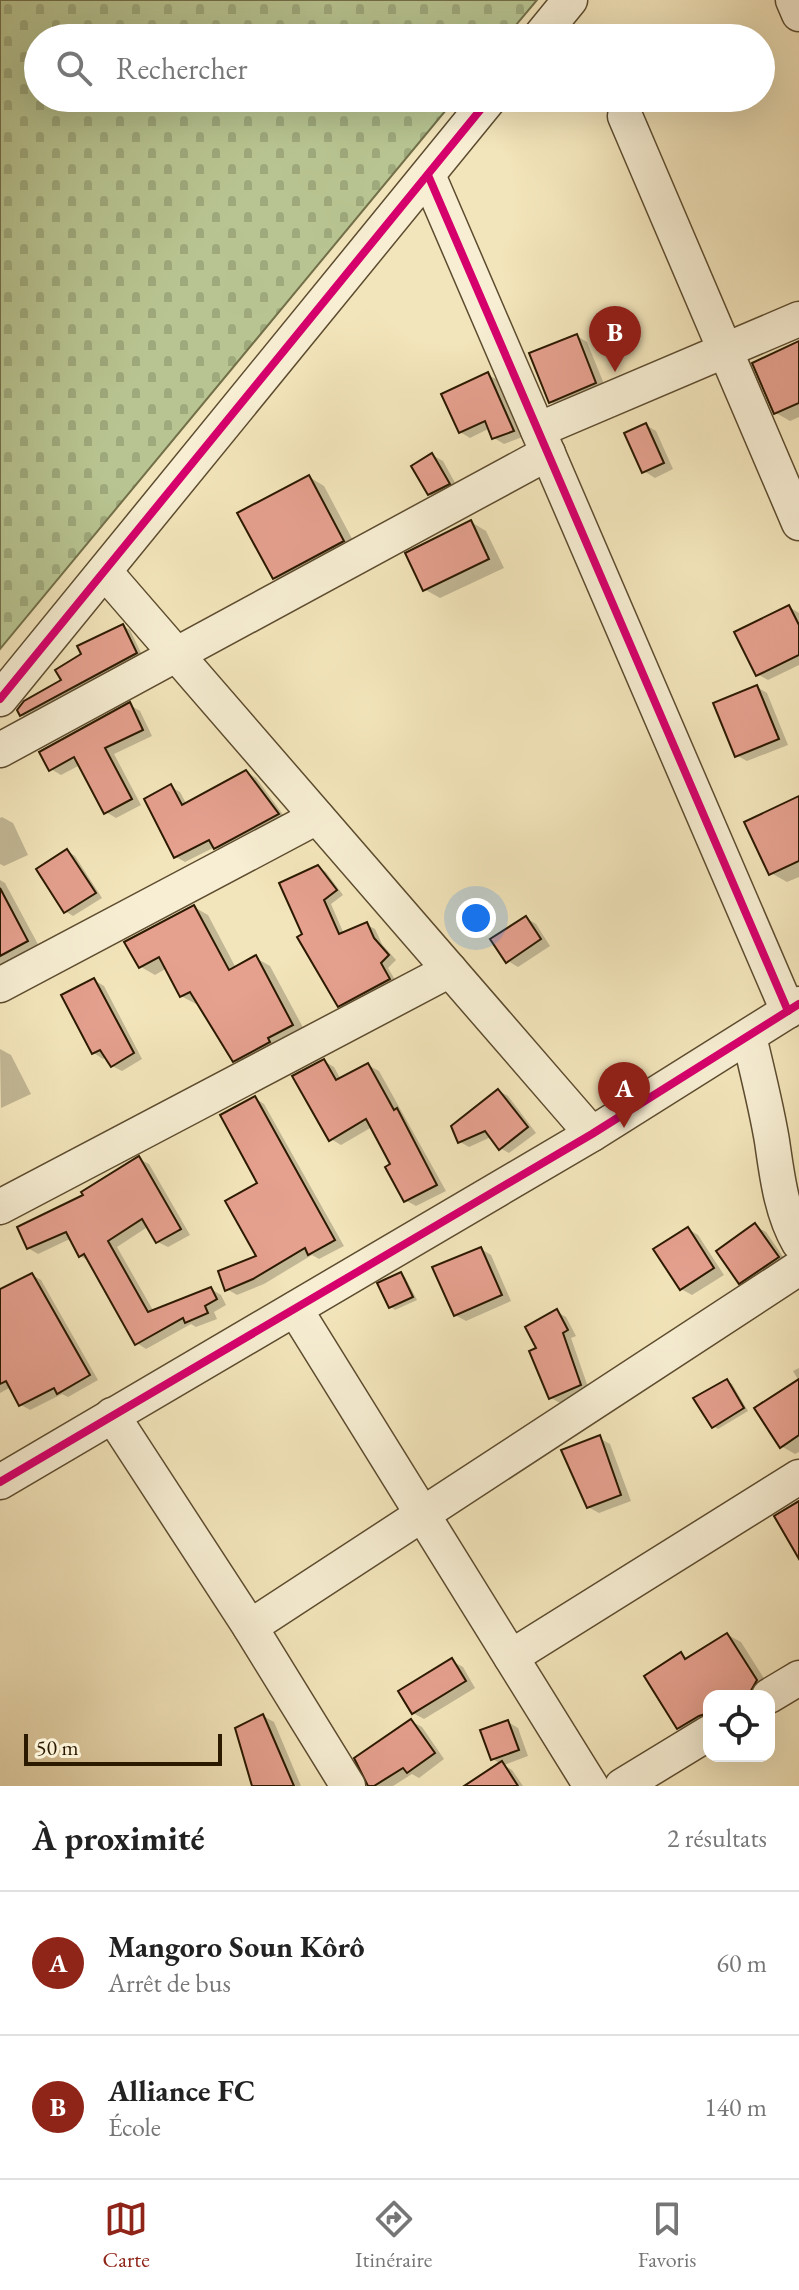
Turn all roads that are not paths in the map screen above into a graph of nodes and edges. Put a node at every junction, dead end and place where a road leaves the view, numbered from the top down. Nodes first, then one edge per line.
1 (570, 0) edge
2 (793, 0) edge
3 (799, 14) edge
4 (550, 24) edge
5 (479, 112) edge
6 (625, 116) dead end
7 (428, 175) junction
8 (799, 319) edge
9 (725, 350) junction
10 (543, 442) junction
11 (799, 523) edge
12 (105, 572) junction
13 (175, 654) junction
14 (0, 699) edge
15 (0, 750) edge
16 (317, 817) junction
17 (450, 970) junction
18 (0, 985) edge
19 (794, 1007) edge
20 (749, 1036) junction
21 (592, 1134) junction
22 (0, 1207) edge
23 (799, 1243) edge
24 (799, 1268) edge
25 (295, 1309) junction
26 (112, 1415) junction
27 (799, 1477) edge
28 (0, 1482) edge
29 (422, 1513) junction
30 (250, 1627) junction
31 (511, 1657) junction
32 (799, 1678) edge
33 (775, 1692) edge
34 (703, 1737) edge
35 (348, 1786) edge
36 (591, 1786) edge
37 (622, 1786) edge

1 - 4 street
2 - 3 street
5 - 7 street
6 - 9 street
7 - 10 street
7 - 12 street
8 - 9 street
9 - 10 street
9 - 11 street
10 - 13 street
10 - 19 street
12 - 13 street
12 - 14 street
13 - 15 street
13 - 16 street
16 - 17 street
16 - 18 street
17 - 21 street
17 - 22 street
19 - 20 street
20 - 21 street
20 - 23 street
21 - 25 street
24 - 29 street
25 - 26 street
25 - 29 street
26 - 28 street
26 - 30 street
27 - 31 street
29 - 30 street
29 - 31 street
30 - 35 street
31 - 36 street
32 - 33 street
34 - 37 street

